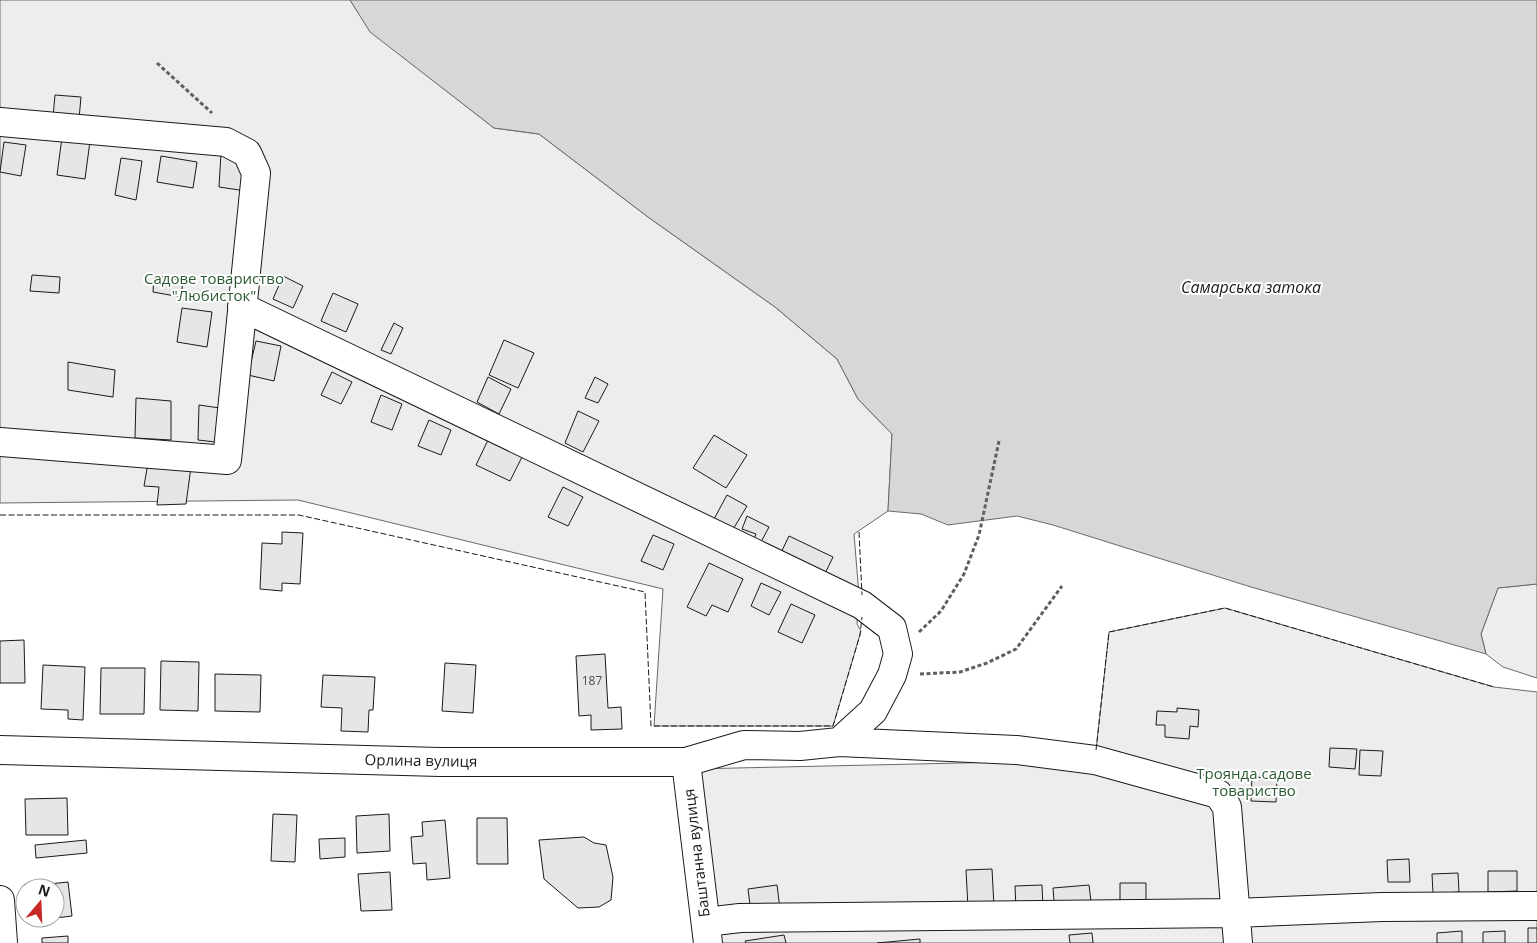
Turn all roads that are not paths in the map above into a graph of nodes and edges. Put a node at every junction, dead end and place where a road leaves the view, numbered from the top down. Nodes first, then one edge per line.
1 (0, 122) edge
2 (242, 307) junction
3 (0, 442) edge
4 (839, 742) junction
5 (0, 750) edge
6 (686, 762) junction
7 (0, 900) edge
8 (1537, 906) edge
9 (1235, 913) junction
10 (707, 932) edge
11 (3, 943) edge
12 (1238, 943) edge

1 - 2 street
2 - 3 street
2 - 4 street
4 - 6 street, Орлина вулиця
4 - 9 street, Орлина вулиця
5 - 6 street, Орлина вулиця
6 - 10 street, Баштанна вулиця
7 - 11 street
8 - 9 street
9 - 10 street
9 - 12 street, Орлина вулиця

